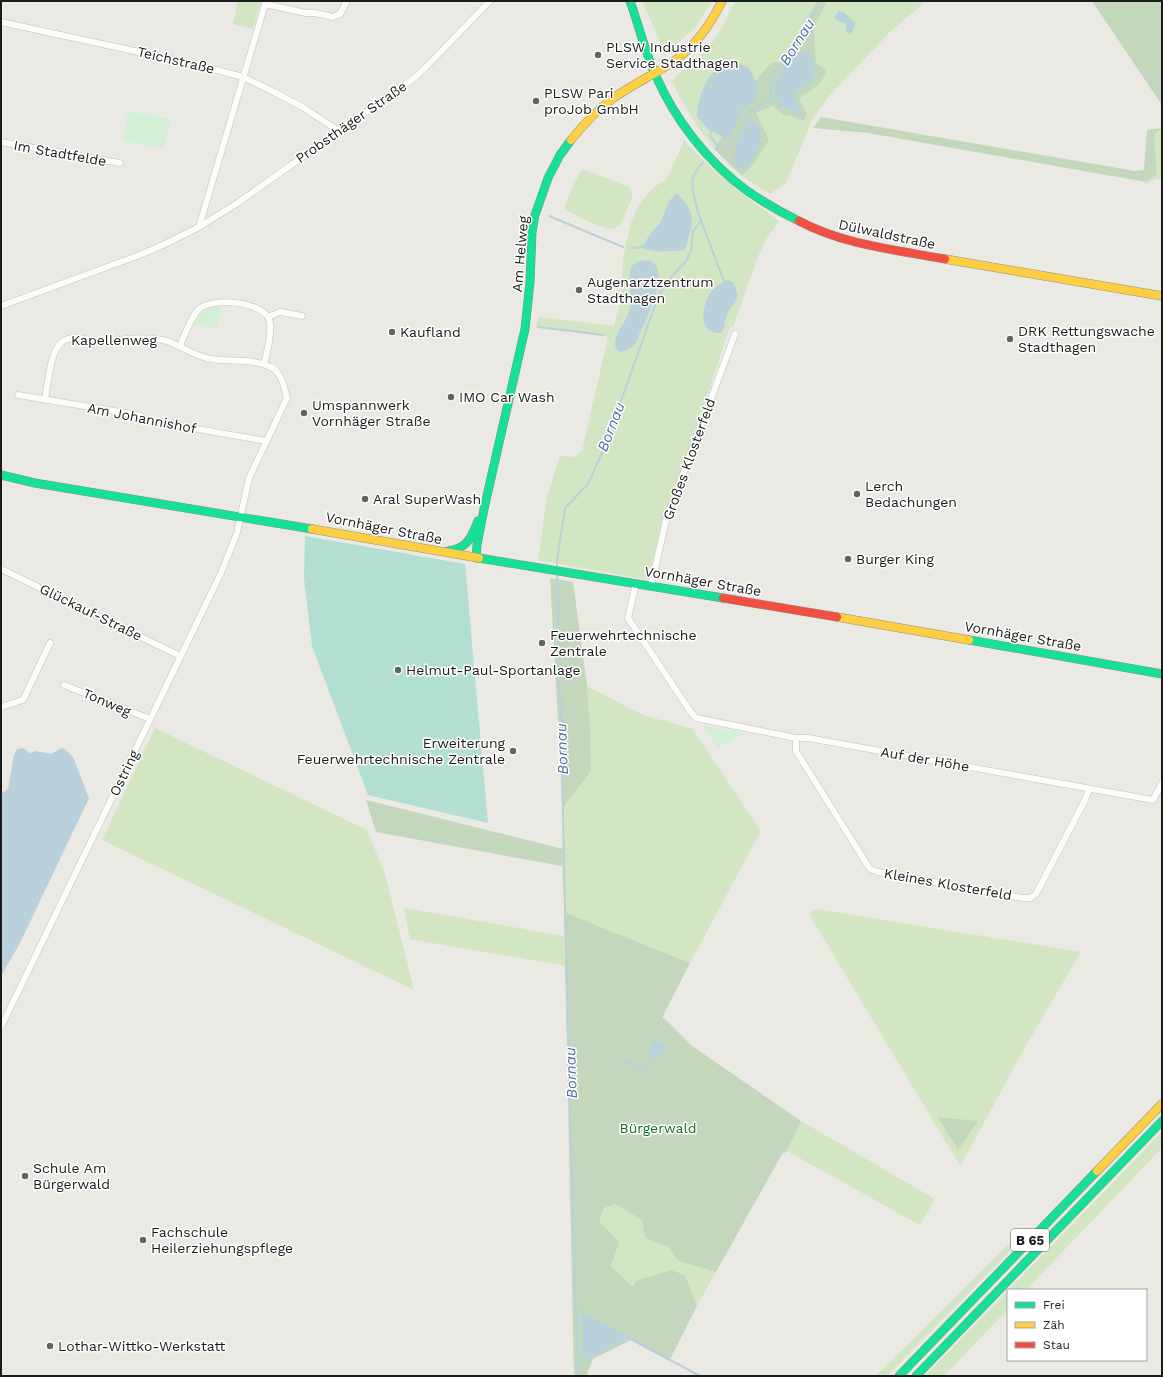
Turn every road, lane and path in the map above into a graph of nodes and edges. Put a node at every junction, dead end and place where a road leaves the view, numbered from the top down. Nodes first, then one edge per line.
1 (347, 1) edge
2 (490, 1) edge
3 (630, 1) edge
4 (722, 1) edge
5 (266, 3) edge
6 (1, 22) edge
7 (654, 73) junction
8 (243, 77) junction
9 (339, 131) junction
10 (1, 142) edge
11 (120, 163) dead end
12 (199, 227) junction
13 (1162, 296) edge
14 (1, 306) edge
15 (302, 316) dead end
16 (268, 317) junction
17 (735, 334) dead end
18 (180, 346) junction
19 (264, 364) junction
20 (18, 394) dead end
21 (45, 399) junction
22 (266, 441) junction
23 (1, 475) edge
24 (484, 509) junction
25 (240, 516) junction
26 (441, 552) junction
27 (476, 558) junction
28 (1, 569) edge
29 (636, 583) junction
30 (651, 586) junction
31 (50, 643) dead end
32 (180, 656) junction
33 (1162, 674) edge
34 (64, 685) dead end
35 (1, 707) edge
36 (150, 720) junction
37 (796, 738) junction
38 (1162, 783) edge
39 (1089, 788) junction
40 (1, 1027) edge
41 (1162, 1104) edge
42 (1162, 1121) edge
43 (899, 1376) edge
44 (916, 1376) edge

1 - 5 street
2 - 9 street, Probsthäger Straße
3 - 7 main road, Dülwaldstraße
4 - 7 main road, Am Helweg
5 - 8 street
6 - 8 street, Teichstraße
7 - 13 main road, Dülwaldstraße
7 - 24 main road, Am Helweg
8 - 9 street, Teichstraße
8 - 12 street
9 - 12 street, Probsthäger Straße
10 - 11 street, Im Stadtfelde
12 - 14 street, Probsthäger Straße
15 - 16 street
16 - 18 street
16 - 19 street
17 - 30 street, Großes Klosterfeld
18 - 19 street, Kapellenweg
18 - 21 street, Kapellenweg
19 - 22 street
20 - 21 street, Am Johannishof
21 - 22 street, Am Johannishof
22 - 25 street
23 - 25 main road, Vornhäger Straße
24 - 26 main road
24 - 27 main road, Am Helweg
25 - 26 main road, Vornhäger Straße
25 - 32 street, Ostring
26 - 27 main road, Vornhäger Straße
27 - 29 main road, Vornhäger Straße
28 - 32 street, Glückauf-Straße
29 - 30 main road, Vornhäger Straße
29 - 37 street, Auf der Höhe
30 - 33 main road, Vornhäger Straße
31 - 35 street
32 - 36 street, Ostring
34 - 36 street, Tonweg
36 - 40 street, Ostring
37 - 39 street, Auf der Höhe
37 - 39 street, Kleines Klosterfeld
38 - 39 street, Auf der Höhe
41 - 43 main road, B 65
42 - 44 main road, B 65

